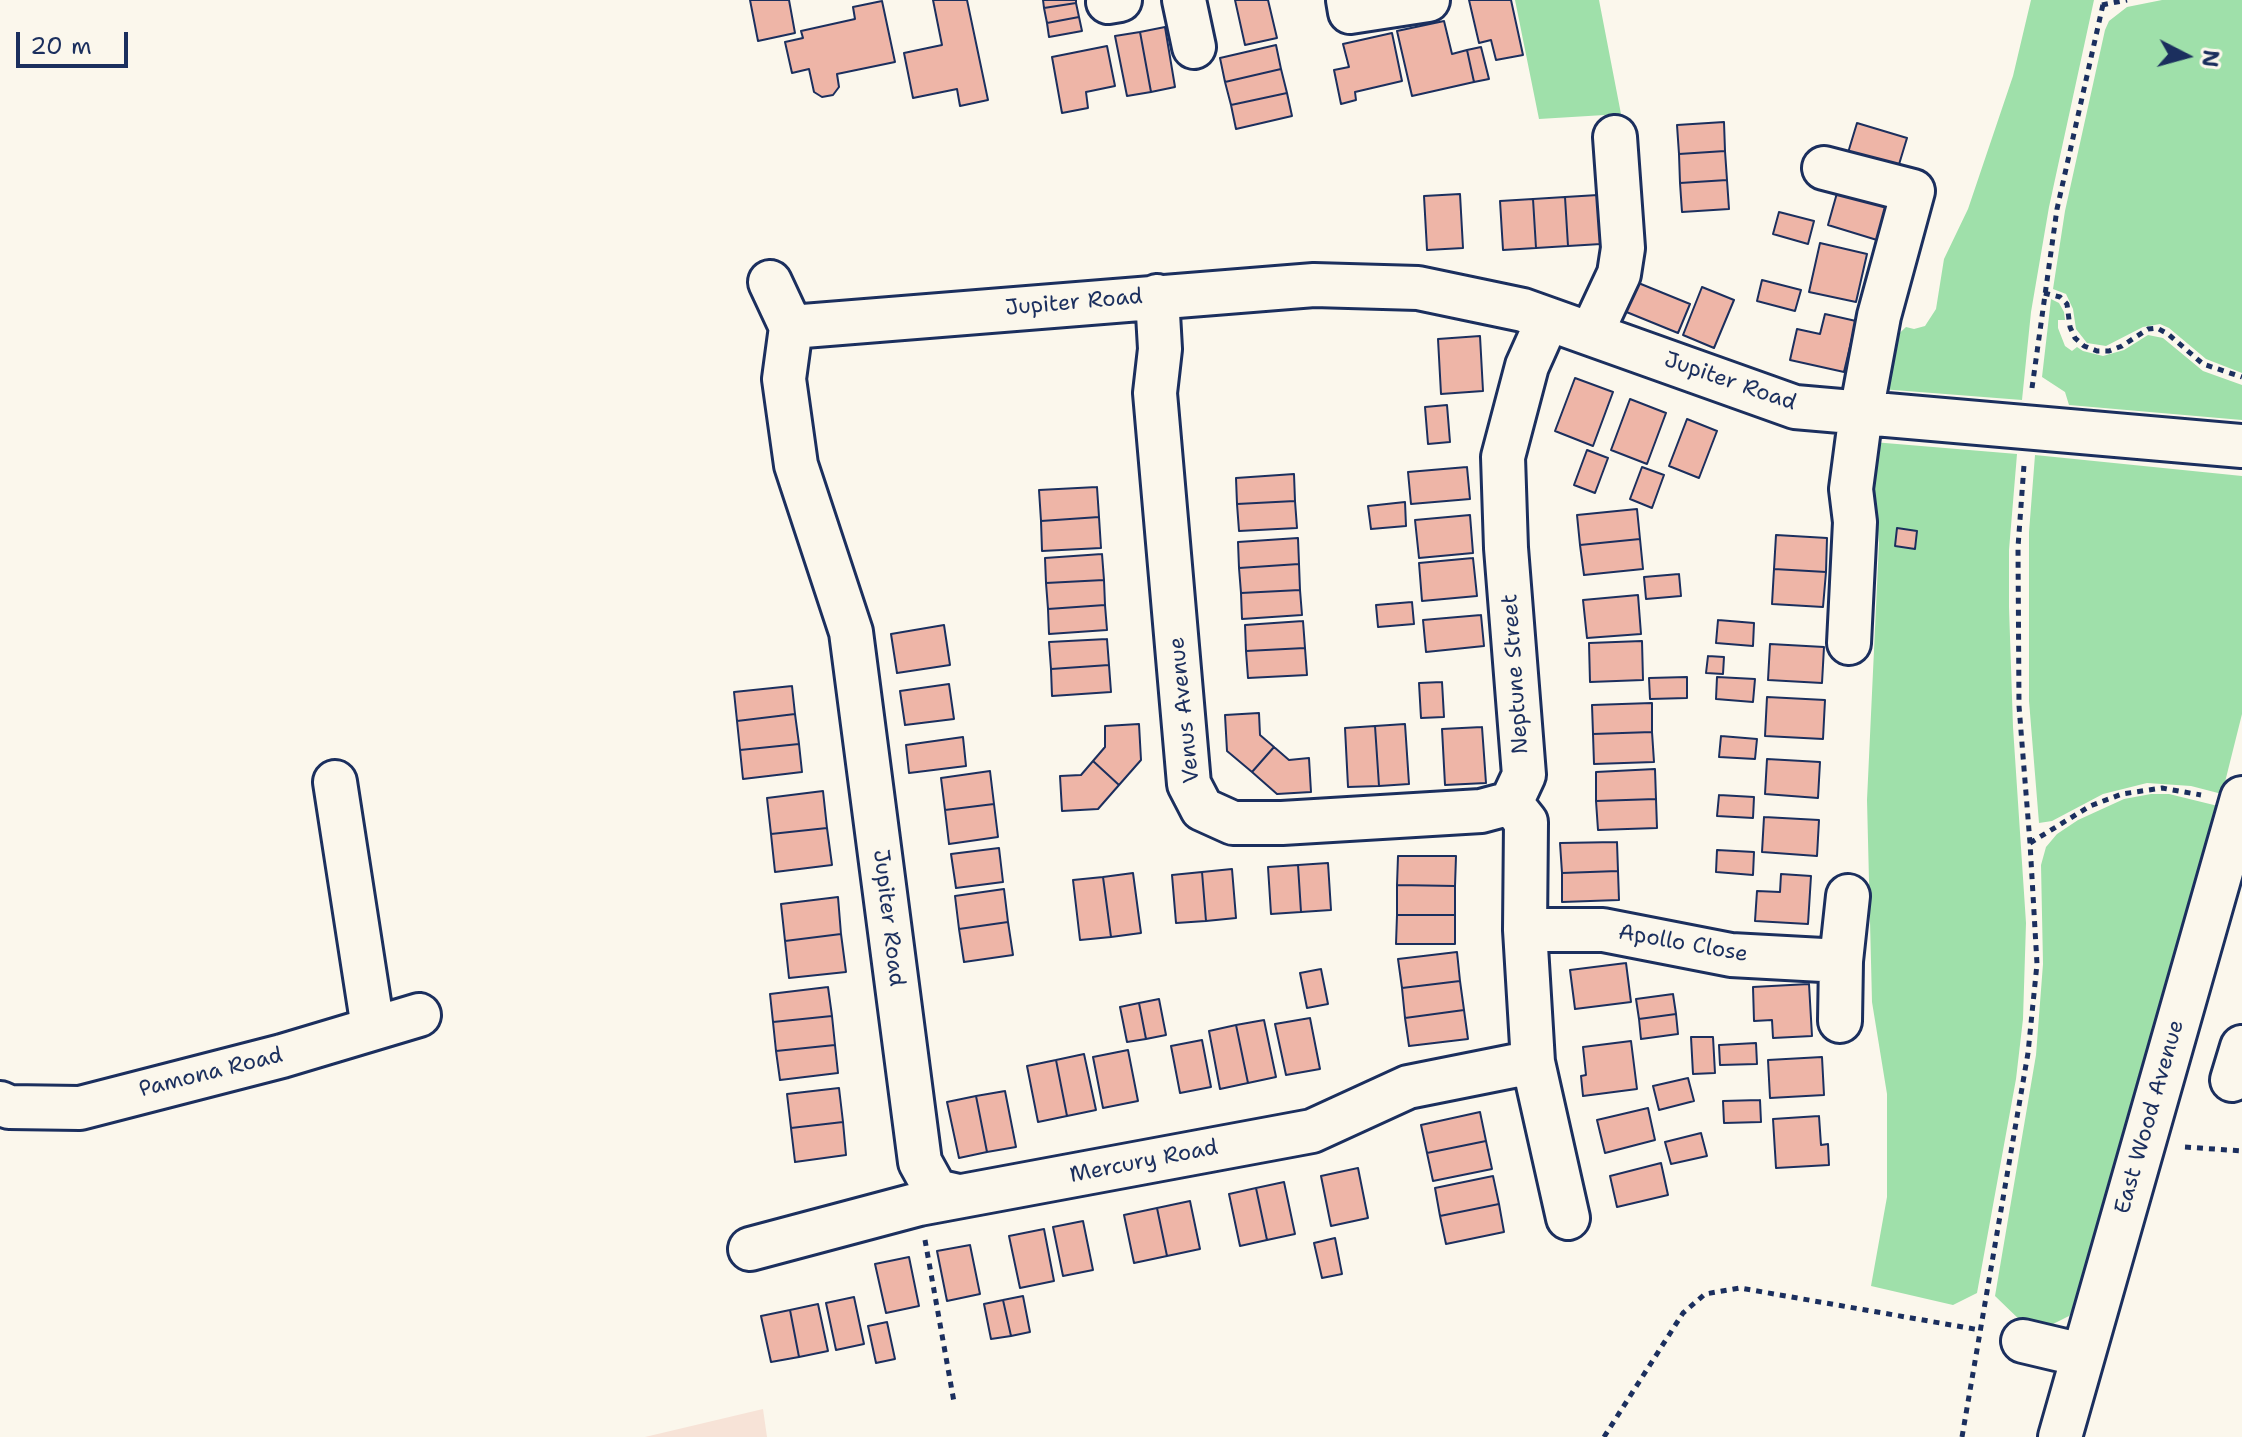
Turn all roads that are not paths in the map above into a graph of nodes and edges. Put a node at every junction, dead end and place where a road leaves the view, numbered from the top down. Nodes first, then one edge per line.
1 (1184, 0) edge
2 (1348, 0) edge
3 (1428, 0) edge
4 (1194, 47) dead end
5 (1615, 137) dead end
6 (1824, 168) dead end
7 (770, 282) dead end
8 (1157, 296) junction
9 (1548, 319) junction
10 (791, 327) junction
11 (1591, 334) junction
12 (1861, 413) junction
13 (2242, 446) edge
14 (1849, 643) dead end
15 (335, 782) dead end
16 (2228, 798) edge
17 (1511, 803) junction
18 (1848, 896) dead end
19 (1525, 930) junction
20 (1841, 961) junction
21 (419, 1015) dead end
22 (1840, 1021) dead end
23 (373, 1028) junction
24 (1533, 1062) junction
25 (0, 1103) edge
26 (938, 1200) junction
27 (1568, 1218) dead end
28 (750, 1249) dead end
29 (2023, 1341) road end
30 (2082, 1355) junction
31 (2060, 1437) edge

1 - 4 street
2 - 3 street
5 - 11 street
6 - 12 street
7 - 10 street
8 - 9 street, Jupiter Road
8 - 10 street, Jupiter Road
8 - 17 street, Venus Avenue
9 - 11 street, Jupiter Road
9 - 17 street, Neptune Street
10 - 26 street, Jupiter Road
11 - 12 street, Jupiter Road
12 - 13 street, Jupiter Road
12 - 14 street
15 - 23 street
16 - 30 street, East Wood Avenue
17 - 19 street
18 - 20 street
19 - 20 street, Apollo Close
19 - 24 street
20 - 22 street
21 - 23 street, Pamona Road
23 - 25 street, Pamona Road
24 - 26 street, Mercury Road
24 - 27 street
26 - 28 street, Mercury Road
29 - 30 street
30 - 31 street, East Wood Avenue

